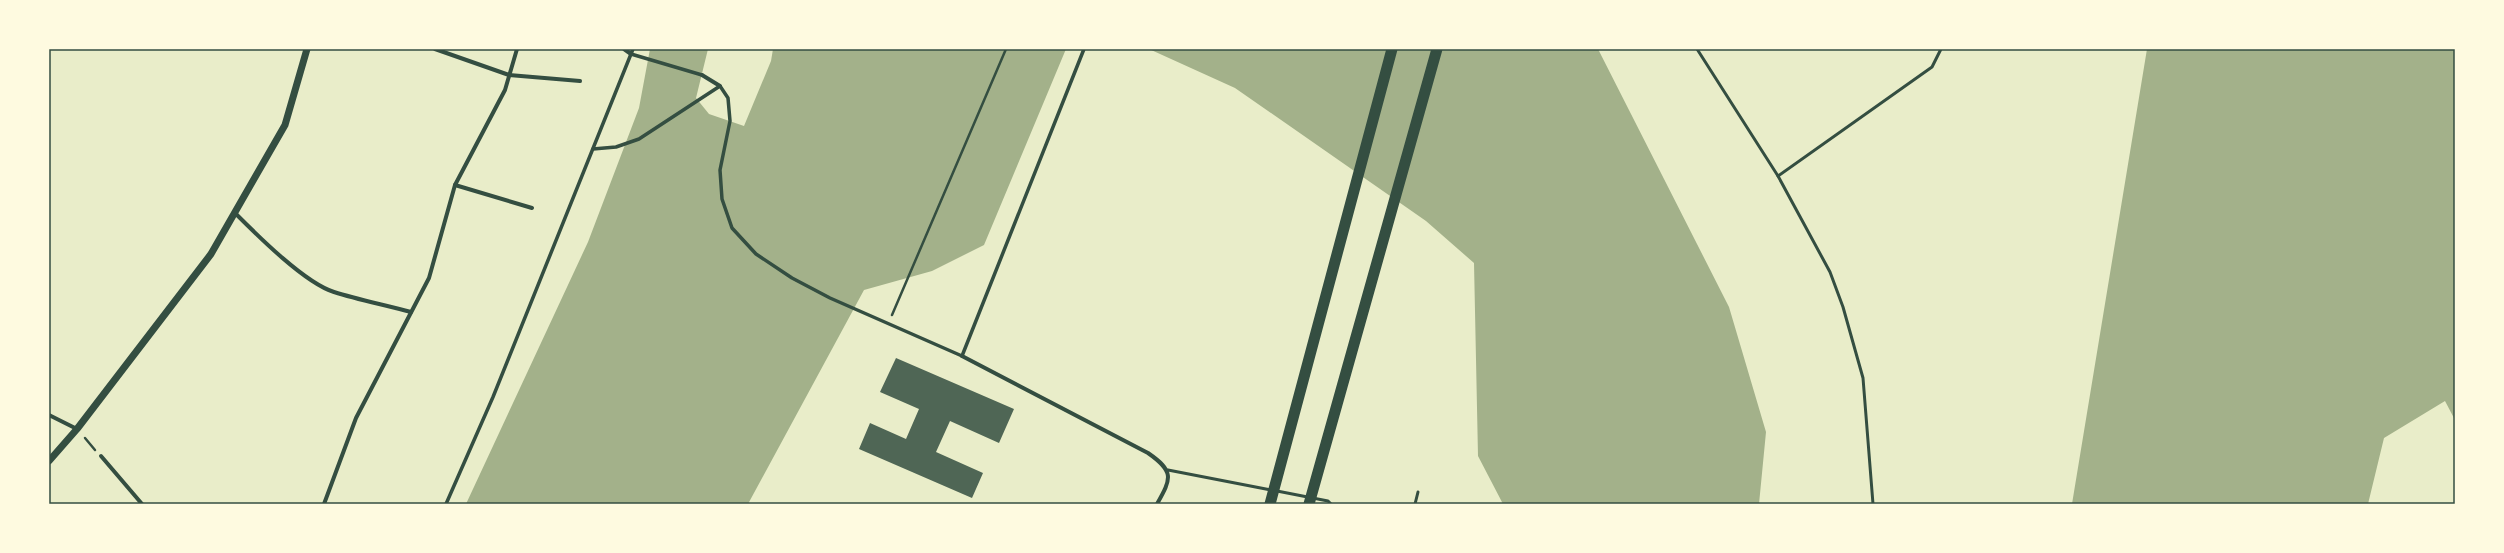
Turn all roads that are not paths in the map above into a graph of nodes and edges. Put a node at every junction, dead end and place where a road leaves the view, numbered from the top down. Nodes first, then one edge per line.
1 (307, 49) edge
2 (435, 49) edge
3 (517, 49) edge
4 (624, 49) edge
5 (633, 49) edge
6 (1084, 49) edge
7 (1392, 49) edge
8 (1437, 49) edge
9 (1697, 49) edge
10 (1941, 49) edge
11 (631, 54) junction
12 (509, 75) junction
13 (702, 75) joint
14 (580, 81) dead end
15 (720, 86) junction
16 (593, 149) junction
17 (1778, 176) junction
18 (455, 185) junction
19 (532, 208) dead end
20 (236, 214) junction
21 (411, 312) junction
22 (962, 356) junction
23 (49, 415) edge
24 (77, 429) junction
25 (101, 456) road end
26 (49, 461) edge
27 (1168, 470) junction
28 (1418, 492) dead end
29 (142, 504) edge
30 (324, 504) edge
31 (446, 504) edge
32 (1157, 504) edge
33 (1270, 504) edge
34 (1309, 504) edge
35 (1330, 504) edge
36 (1415, 504) edge
37 (1873, 504) edge

1 - 20 street
2 - 12 street
3 - 12 street
4 - 11 street
5 - 11 street
6 - 22 street
7 - 33 highway
8 - 34 highway
9 - 17 lane
10 - 17 lane
11 - 13 street
11 - 16 street
12 - 14 street
12 - 18 street
13 - 15 street
15 - 16 street
15 - 22 street
16 - 31 street
17 - 37 lane
18 - 19 street
18 - 21 street
20 - 21 street
20 - 24 street
21 - 30 street
22 - 27 street
23 - 24 street
24 - 26 street
25 - 29 street
27 - 32 street
27 - 35 lane
28 - 36 lane

